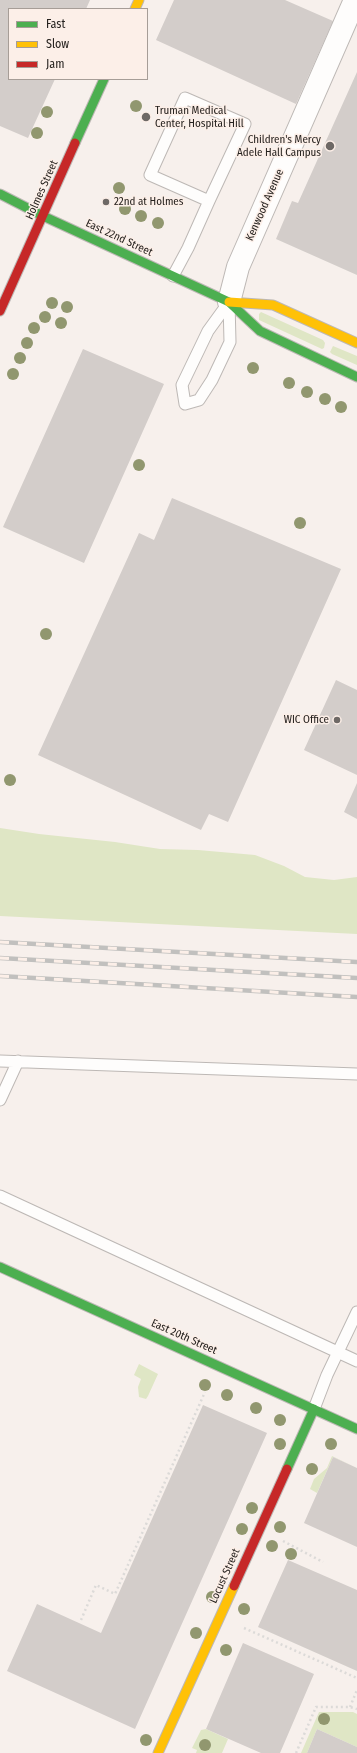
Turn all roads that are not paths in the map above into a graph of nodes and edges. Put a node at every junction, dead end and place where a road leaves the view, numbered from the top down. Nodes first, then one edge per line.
1 (355, 0) edge
2 (100, 80) edge
3 (0, 194) edge
4 (209, 201) junction
5 (43, 216) junction
6 (173, 276) junction
7 (3, 295) edge
8 (229, 302) junction
9 (0, 311) edge
10 (357, 343) edge
11 (357, 377) edge
12 (0, 1061) edge
13 (18, 1061) junction
14 (357, 1074) edge
15 (0, 1100) edge
16 (0, 1196) edge
17 (0, 1267) edge
18 (357, 1312) edge
19 (338, 1353) junction
20 (357, 1361) edge
21 (314, 1409) junction
22 (357, 1429) edge
23 (158, 1753) edge

1 - 8 street, Kenwood Avenue
2 - 5 street, Holmes Street
3 - 5 street, East 22nd Street
4 - 4 lane
4 - 6 lane
5 - 6 street, East 22nd Street
5 - 7 street, Holmes Street
6 - 8 street, East 22nd Street
7 - 9 street, Holmes Street
8 - 8 lane
8 - 10 street, East 22nd Street
8 - 11 street, East 22nd Street
12 - 13 lane
13 - 14 lane
13 - 15 lane
16 - 19 lane
17 - 21 street, East 20th Street
18 - 19 lane
19 - 20 lane
19 - 21 lane
21 - 22 street, East 20th Street
21 - 23 street, Locust Street

